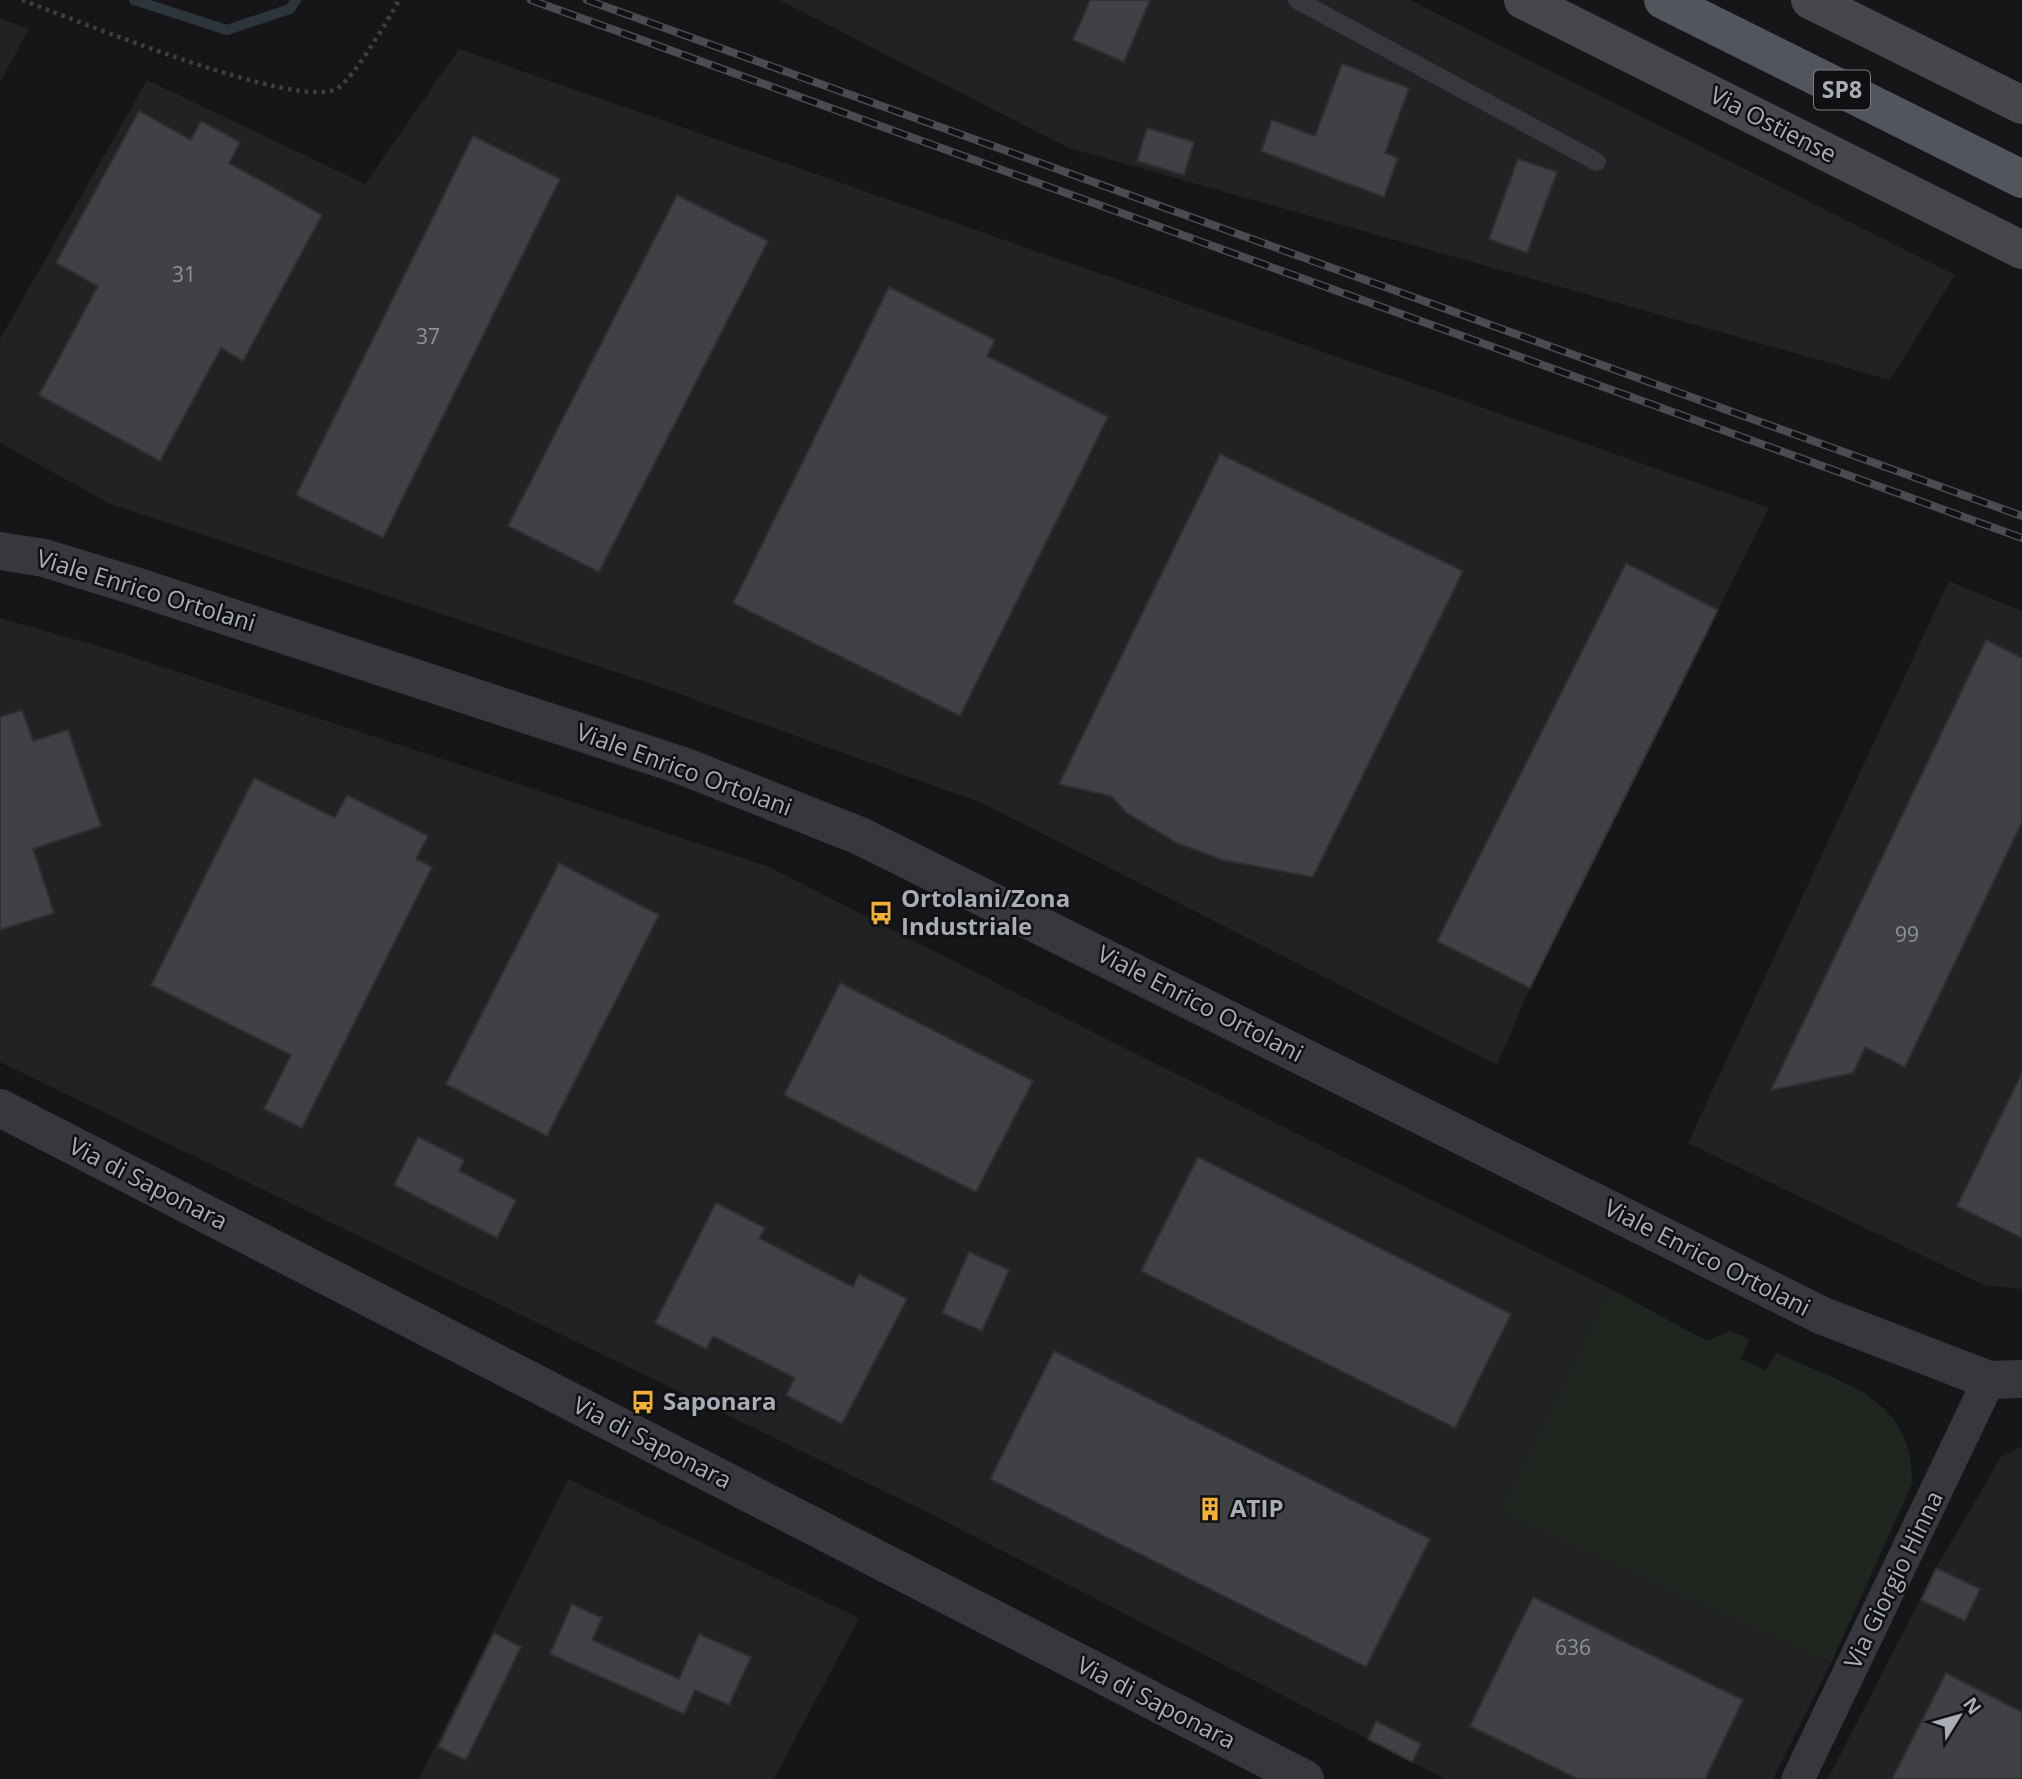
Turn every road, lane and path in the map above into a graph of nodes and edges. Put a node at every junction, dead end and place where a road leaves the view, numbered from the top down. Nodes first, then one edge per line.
1 (22, 0) edge
2 (399, 0) edge
3 (1297, 0) edge
4 (1523, 0) edge
5 (1663, 0) edge
6 (1810, 0) edge
7 (2022, 105) edge
8 (1597, 162) dead end
9 (2022, 180) edge
10 (2022, 250) edge
11 (0, 551) edge
12 (0, 1108) edge
13 (2006, 1380) edge
14 (1304, 1779) edge
15 (1798, 1779) edge

1 - 2 path
3 - 8 lane
4 - 10 main road, Via Ostiense
5 - 9 main road, SP8
6 - 7 main road
11 - 13 street, Viale Enrico Ortolani
12 - 14 street, Via di Saponara
13 - 15 street, Via Giorgio Hinna

